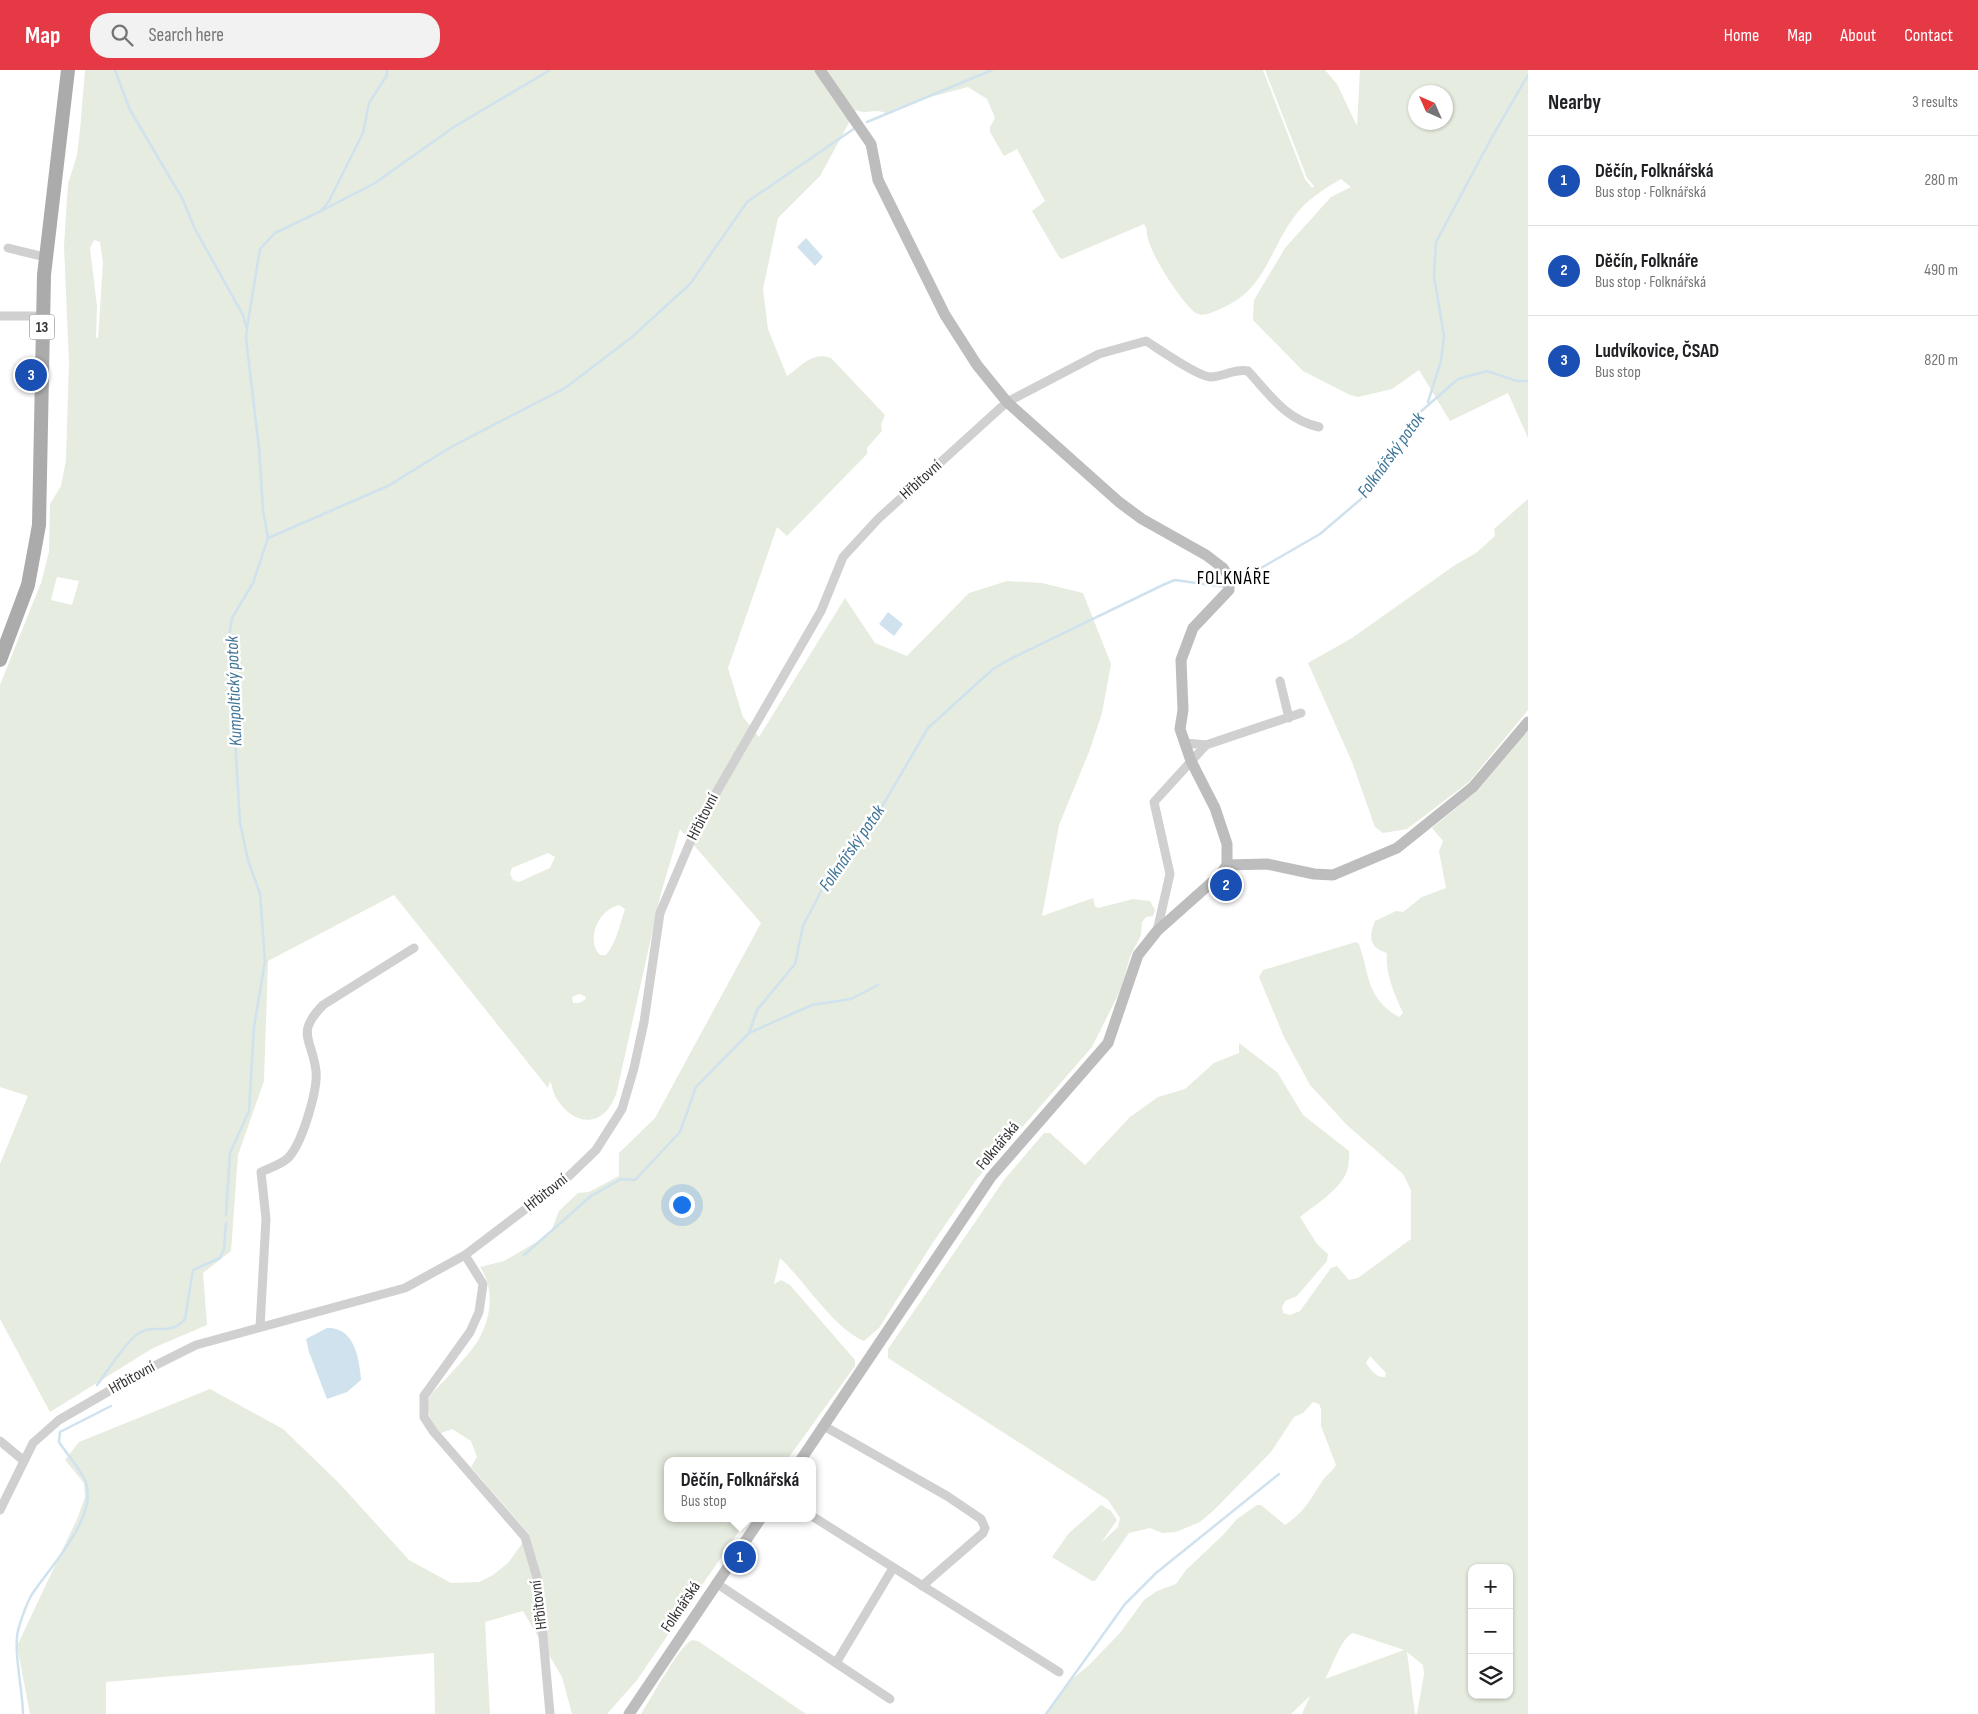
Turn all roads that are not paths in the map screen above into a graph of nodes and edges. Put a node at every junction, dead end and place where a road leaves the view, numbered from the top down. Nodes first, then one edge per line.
1 (68, 70) edge
2 (820, 70) edge
3 (8, 248) dead end
4 (45, 257) junction
5 (0, 316) edge
6 (42, 316) junction
7 (1007, 402) junction
8 (1319, 426) dead end
9 (0, 660) edge
10 (1280, 681) dead end
11 (1301, 713) dead end
12 (1289, 718) junction
13 (1528, 722) edge
14 (1186, 743) junction
15 (1206, 745) junction
16 (1191, 761) junction
17 (1227, 865) junction
18 (1157, 931) junction
19 (414, 948) dead end
20 (465, 1255) junction
21 (260, 1326) junction
22 (824, 1426) junction
23 (0, 1441) edge
24 (803, 1457) edge
25 (24, 1461) junction
26 (0, 1510) edge
27 (816, 1519) edge
28 (759, 1522) edge
29 (894, 1568) junction
30 (716, 1583) junction
31 (922, 1586) junction
32 (836, 1663) junction
33 (1058, 1672) dead end
34 (890, 1699) dead end
35 (550, 1714) edge
36 (629, 1714) edge

1 - 4 main road, 13
2 - 7 street
3 - 4 street
4 - 6 main road, 13
5 - 6 street
6 - 9 main road, 13
7 - 8 street, Hřbitovní
7 - 14 street
7 - 20 street, Hřbitovní
10 - 12 street
11 - 12 street
12 - 15 street
13 - 17 street
14 - 15 street
14 - 16 street
15 - 16 street
16 - 17 street
16 - 18 street
17 - 18 street, Folknářská
18 - 22 street, Folknářská
19 - 21 street
20 - 21 street, Hřbitovní
20 - 35 street, Hřbitovní
21 - 25 street, Hřbitovní
22 - 24 street, Folknářská
22 - 31 street
23 - 25 street
25 - 26 street, Hřbitovní
27 - 29 street
28 - 30 street, Folknářská
29 - 31 street
29 - 32 street
30 - 32 street
30 - 36 street, Folknářská
31 - 33 street
32 - 34 street

